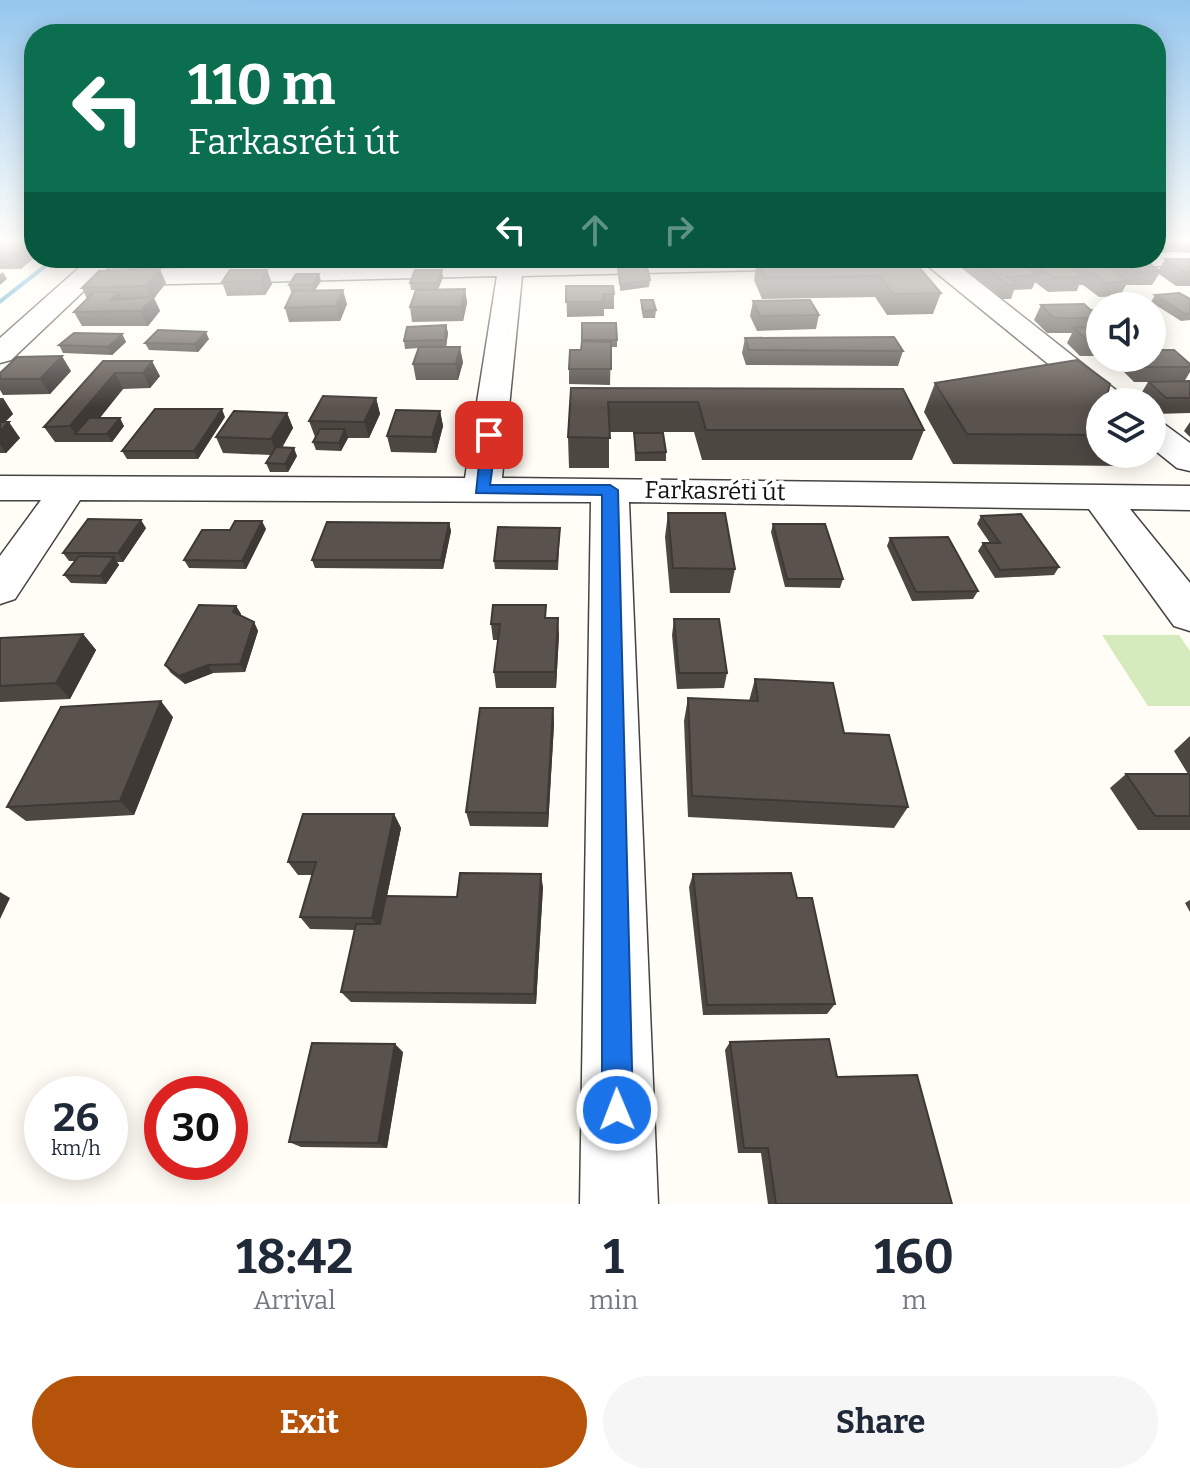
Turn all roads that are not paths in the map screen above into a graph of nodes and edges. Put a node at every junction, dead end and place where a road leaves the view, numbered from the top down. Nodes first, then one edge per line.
1 (64, 296) edge
2 (508, 296) edge
3 (980, 296) edge
4 (0, 354) edge
5 (1097, 388) edge
6 (1166, 442) edge
7 (1190, 460) edge
8 (0, 488) edge
9 (69, 488) junction
10 (482, 490) junction
11 (610, 490) junction
12 (1099, 496) junction
13 (1190, 498) edge
14 (0, 588) edge
15 (1190, 614) edge
16 (619, 1204) edge

1 - 4 street
2 - 10 street
3 - 5 street
6 - 7 street
8 - 9 street, Farkasréti út
9 - 10 street, Farkasréti út
9 - 14 street
10 - 11 street, Farkasréti út
11 - 12 street, Farkasréti út
11 - 16 street
12 - 13 street, Farkasréti út
12 - 15 street

